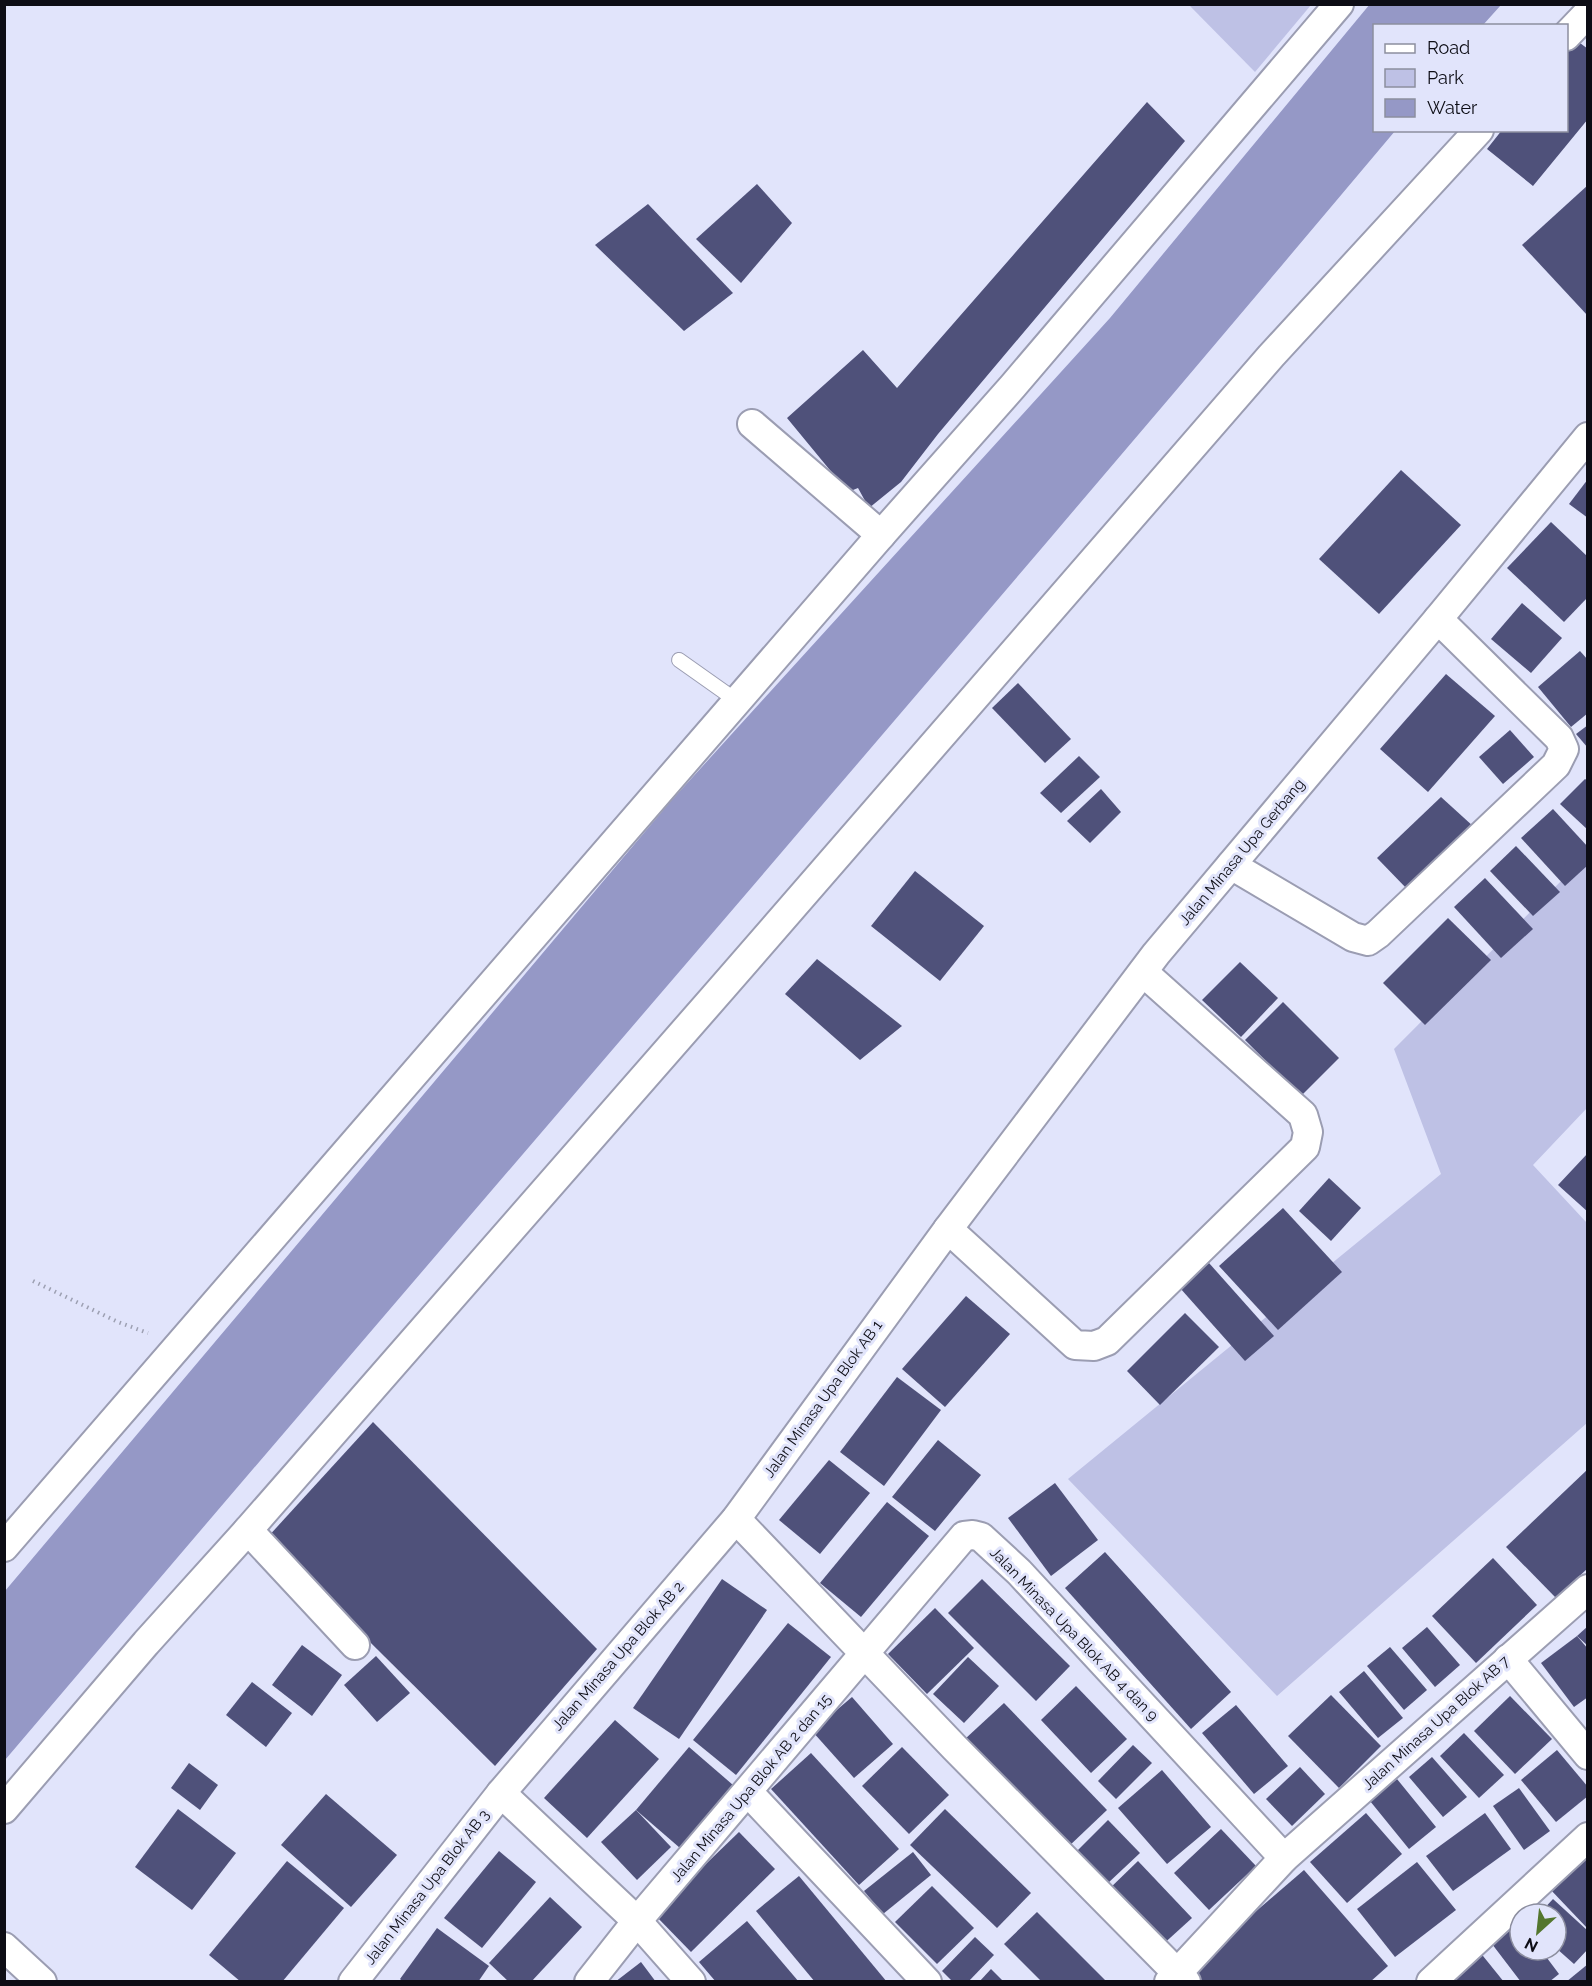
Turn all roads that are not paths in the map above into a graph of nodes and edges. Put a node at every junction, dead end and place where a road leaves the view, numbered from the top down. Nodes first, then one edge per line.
1 (1339, 4) edge
2 (1587, 13) edge
3 (1568, 34) edge
4 (1477, 132) edge
5 (752, 424) dead end
6 (1587, 437) edge
7 (880, 535) junction
8 (1438, 619) junction
9 (679, 660) dead end
10 (737, 701) junction
11 (1231, 865) junction
12 (1143, 972) junction
13 (948, 1229) junction
14 (911, 1279) joint
15 (736, 1519) junction
16 (248, 1530) junction
17 (4, 1547) edge
18 (1587, 1589) edge
19 (355, 1645) dead end
20 (864, 1654) junction
21 (1508, 1659) junction
22 (1587, 1755) edge
23 (748, 1792) junction
24 (501, 1793) junction
25 (4, 1809) edge
26 (1587, 1837) edge
27 (1284, 1858) junction
28 (637, 1921) junction
29 (4, 1947) edge
30 (1178, 1979) edge
31 (42, 1982) edge
32 (353, 1982) edge
33 (589, 1982) edge
34 (691, 1982) edge
35 (927, 1982) edge
36 (1431, 1982) edge

1 - 7 street
2 - 3 street
4 - 16 street
5 - 7 street
6 - 8 street, Jalan Minasa Upa Gerbang
7 - 10 street
8 - 11 street, Jalan Minasa Upa Gerbang
8 - 11 street
9 - 10 lane
10 - 17 street
11 - 12 street, Jalan Minasa Upa Gerbang
12 - 13 street, Jalan Minasa Upa Gerbang
12 - 13 street
13 - 14 street, Jalan Minasa Upa Gerbang
14 - 15 street, Jalan Minasa Upa Blok AB 1
15 - 20 street
15 - 24 street, Jalan Minasa Upa Blok AB 2
16 - 19 street
16 - 25 street
18 - 21 street, Jalan Minasa Upa Blok AB 7
20 - 23 street, Jalan Minasa Upa Blok AB 2 dan 15
20 - 27 street, Jalan Minasa Upa Blok AB 4 dan 9
20 - 30 street
21 - 22 street
21 - 27 street, Jalan Minasa Upa Blok AB 7
23 - 28 street, Jalan Minasa Upa Blok AB 2 dan 15
23 - 35 street
24 - 28 street
24 - 32 street, Jalan Minasa Upa Blok AB 3
26 - 36 street
27 - 30 street, Jalan Minasa Upa Blok AB 7
28 - 33 street, Jalan Minasa Upa Blok AB 2 dan 15
28 - 34 street
29 - 31 street

